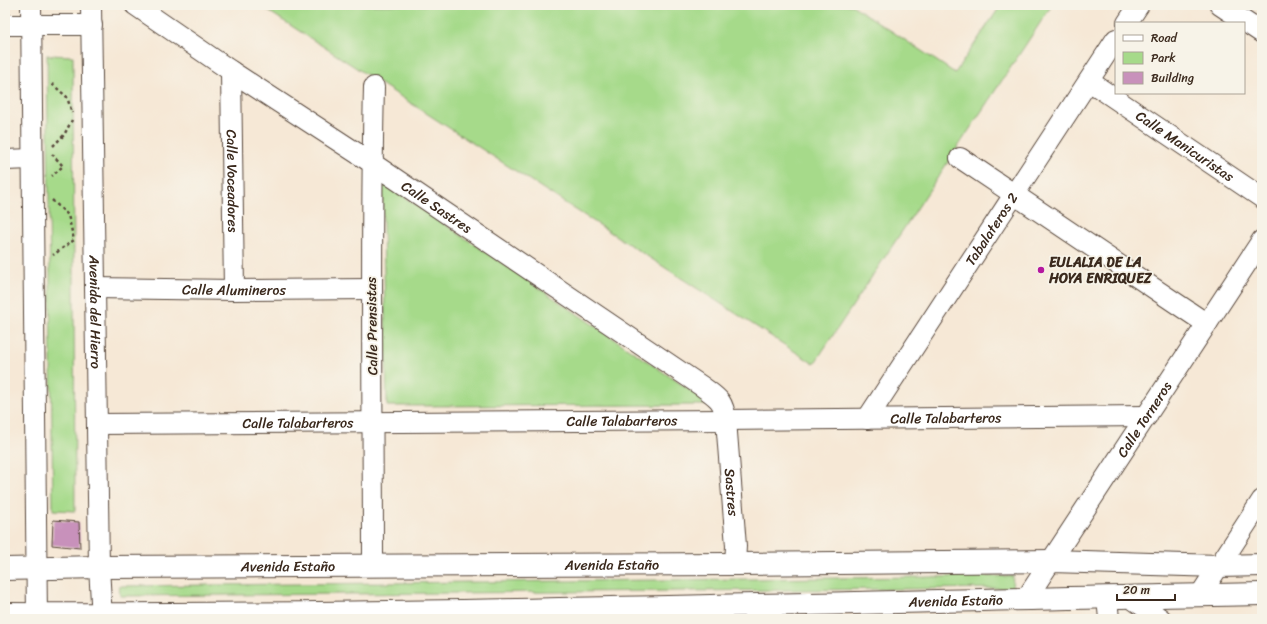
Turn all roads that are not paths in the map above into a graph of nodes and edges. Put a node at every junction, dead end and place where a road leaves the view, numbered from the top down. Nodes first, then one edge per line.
1 (31, 5) edge
2 (91, 5) edge
3 (134, 5) edge
4 (1138, 5) edge
5 (1220, 5) edge
6 (1128, 22) edge
7 (31, 24) junction
8 (5, 25) edge
9 (92, 25) junction
10 (1262, 33) edge
11 (1115, 41) edge
12 (232, 71) junction
13 (1089, 81) junction
14 (374, 87) dead end
15 (960, 158) dead end
16 (32, 159) junction
17 (5, 160) edge
18 (372, 163) junction
19 (1014, 194) junction
20 (1262, 198) edge
21 (1262, 240) edge
22 (96, 288) junction
23 (372, 289) junction
24 (234, 290) junction
25 (1207, 324) junction
26 (1147, 416) junction
27 (867, 419) junction
28 (726, 420) junction
29 (373, 423) junction
30 (97, 424) junction
31 (1262, 500) edge
32 (1051, 561) junction
33 (736, 564) junction
34 (373, 565) junction
35 (1262, 565) edge
36 (1219, 566) junction
37 (99, 567) junction
38 (36, 568) junction
39 (5, 569) edge
40 (1261, 594) edge
41 (1200, 595) junction
42 (1130, 598) junction
43 (1026, 599) junction
44 (1108, 608) edge
45 (672, 613) edge
46 (5, 614) edge
47 (37, 617) edge
48 (102, 617) edge
49 (1161, 619) edge

1 - 7 street
2 - 9 street, Avenida del Hierro
3 - 12 street, Calle Sastres
4 - 6 street
5 - 10 street
7 - 8 street
7 - 9 street
7 - 16 street
9 - 22 street, Avenida del Hierro
11 - 13 street, Tabalateros 2
12 - 18 street, Calle Sastres
12 - 24 street, Calle Voceadores
13 - 19 street, Tabalateros 2
13 - 20 street, Calle Manicuristas
14 - 18 street, Calle Prensistas
15 - 19 street
16 - 17 street
16 - 38 street
18 - 23 street, Calle Prensistas
18 - 28 street, Calle Sastres
19 - 25 street
19 - 27 street, Tabalateros 2
21 - 25 street, Calle Torneros
22 - 24 street, Calle Alumineros
22 - 30 street, Avenida del Hierro
23 - 24 street, Calle Alumineros
23 - 29 street, Calle Prensistas
25 - 26 street, Calle Torneros
26 - 27 street, Calle Talabarteros
26 - 32 street, Calle Torneros
27 - 28 street, Calle Talabarteros
28 - 29 street, Calle Talabarteros
28 - 33 street, Sastres
29 - 30 street, Calle Talabarteros
29 - 34 street, Calle Prensistas
30 - 37 street, Avenida del Hierro
31 - 36 street
32 - 33 main road, Avenida Estaño
32 - 36 main road, Avenida Estaño
32 - 43 street, Calle Torneros
33 - 34 main road, Avenida Estaño
34 - 37 main road, Avenida Estaño
35 - 36 main road, Avenida Estaño
36 - 41 street
37 - 38 main road, Avenida Estaño
37 - 48 street, Avenida del Hierro
38 - 39 main road, Avenida Estaño
38 - 47 street
40 - 41 main road, Avenida Estaño
41 - 42 main road, Avenida Estaño
42 - 44 main road, Avenida Estaño
42 - 49 street
43 - 44 main road, Avenida Estaño
43 - 45 main road, Avenida Estaño
45 - 48 main road, Avenida Estaño
46 - 47 main road, Avenida Estaño
47 - 48 main road, Avenida Estaño

